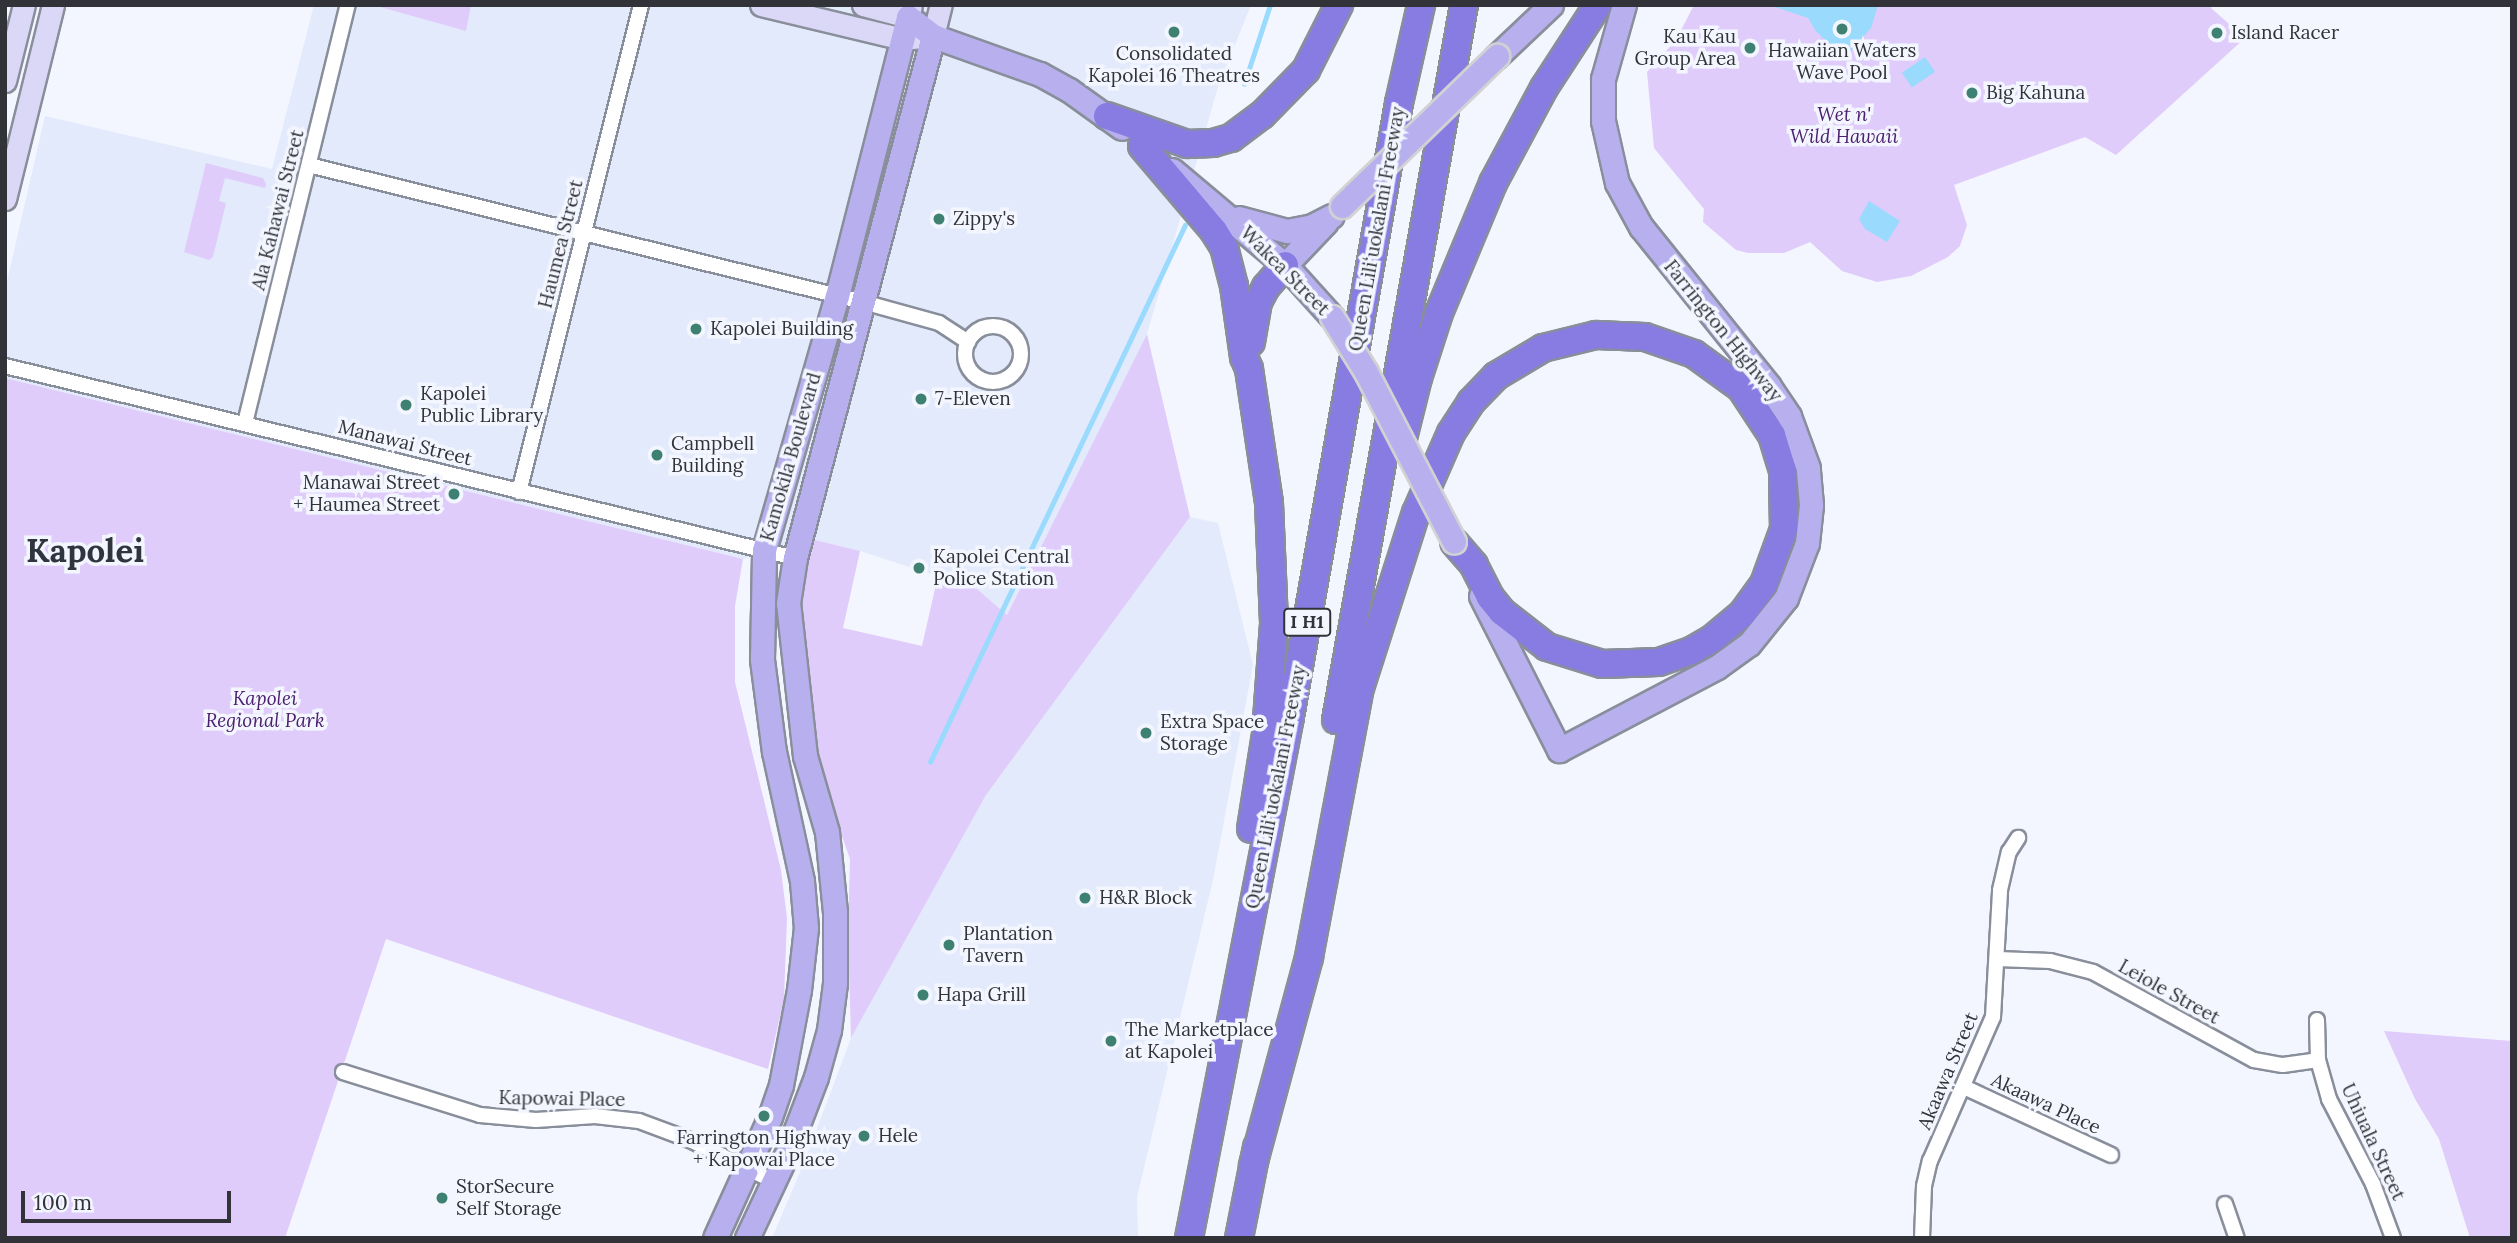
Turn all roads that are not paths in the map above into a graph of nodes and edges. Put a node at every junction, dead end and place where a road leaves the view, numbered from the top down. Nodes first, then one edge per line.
1 (24, 5) edge
2 (53, 5) edge
3 (348, 5) edge
4 (641, 5) edge
5 (761, 5) edge
6 (863, 5) edge
7 (941, 5) edge
8 (1339, 5) edge
9 (1412, 5) edge
10 (1420, 5) edge
11 (1464, 5) edge
12 (1551, 5) edge
13 (1598, 5) edge
14 (1624, 5) edge
15 (907, 20) edge
16 (933, 36) junction
17 (5, 81) edge
18 (1399, 103) junction
19 (1107, 116) junction
20 (1142, 146) junction
21 (309, 165) junction
22 (5, 199) edge
23 (1337, 211) junction
24 (1225, 212) junction
25 (584, 234) junction
26 (1285, 265) junction
27 (837, 296) junction
28 (863, 302) junction
29 (968, 342) dead end
30 (5, 366) edge
31 (1250, 369) junction
32 (245, 423) junction
33 (519, 492) junction
34 (1454, 542) junction
35 (764, 550) junction
36 (795, 558) junction
37 (1344, 670) junction
38 (1559, 750) joint
39 (2018, 838) dead end
40 (1997, 960) junction
41 (2317, 1020) dead end
42 (2318, 1060) junction
43 (343, 1072) dead end
44 (1964, 1087) junction
45 (2111, 1155) dead end
46 (1254, 1165) junction
47 (746, 1169) junction
48 (773, 1181) junction
49 (2225, 1204) dead end
50 (715, 1238) edge
51 (747, 1238) edge
52 (1181, 1238) edge
53 (1189, 1238) edge
54 (1239, 1238) edge
55 (1922, 1238) edge
56 (2236, 1238) edge
57 (2393, 1238) edge

1 - 17 street
2 - 22 street
3 - 21 street, Ala Kahawai Street
4 - 25 street, Haumea Street
5 - 15 street, Wakea Street
6 - 15 street, Wakea Street
7 - 16 street, Kamokila Boulevard
8 - 19 highway
9 - 18 highway
10 - 18 highway, Queen Liliʻuokalani Freeway / I H1
11 - 37 highway, I H1
12 - 23 main road, bridge
13 - 37 highway
14 - 38 main road, Farrington Highway
15 - 16 main road, Wakea Street
15 - 27 main road, Kamokila Boulevard
16 - 19 main road, Wakea Street
16 - 28 main road, Kamokila Boulevard
18 - 53 highway, Queen Liliʻuokalani Freeway / I H1
19 - 20 main road, Wakea Street
20 - 24 main road, Wakea Street
20 - 31 highway
21 - 25 street
21 - 32 street, Ala Kahawai Street
23 - 24 main road
23 - 26 main road
24 - 26 main road, Wakea Street
25 - 27 street
25 - 33 street, Haumea Street
26 - 31 highway
26 - 34 main road, Wakea Street, bridge
27 - 28 street
27 - 35 main road, Kamokila Boulevard
28 - 29 street
28 - 36 main road, Kamokila Boulevard
30 - 32 street, Manawai Street
31 - 52 highway
32 - 33 street, Manawai Street
33 - 35 street, Manawai Street
34 - 38 main road, Wakea Street
34 - 46 highway
35 - 36 street, Manawai Street
35 - 47 main road, Kamokila Boulevard
36 - 48 main road, Kamokila Boulevard
37 - 46 highway, I H1
39 - 40 street, Akaawa Street
40 - 42 street, Leiole Street
40 - 44 street, Akaawa Street
41 - 42 street, Uhiuala Street
42 - 57 street, Uhiuala Street
43 - 47 street, Kapowai Place
44 - 45 street, Akaawa Place
44 - 55 street, Akaawa Street
46 - 54 highway, I H1
47 - 48 street, Kapowai Place
47 - 50 main road
48 - 51 main road
49 - 56 street

